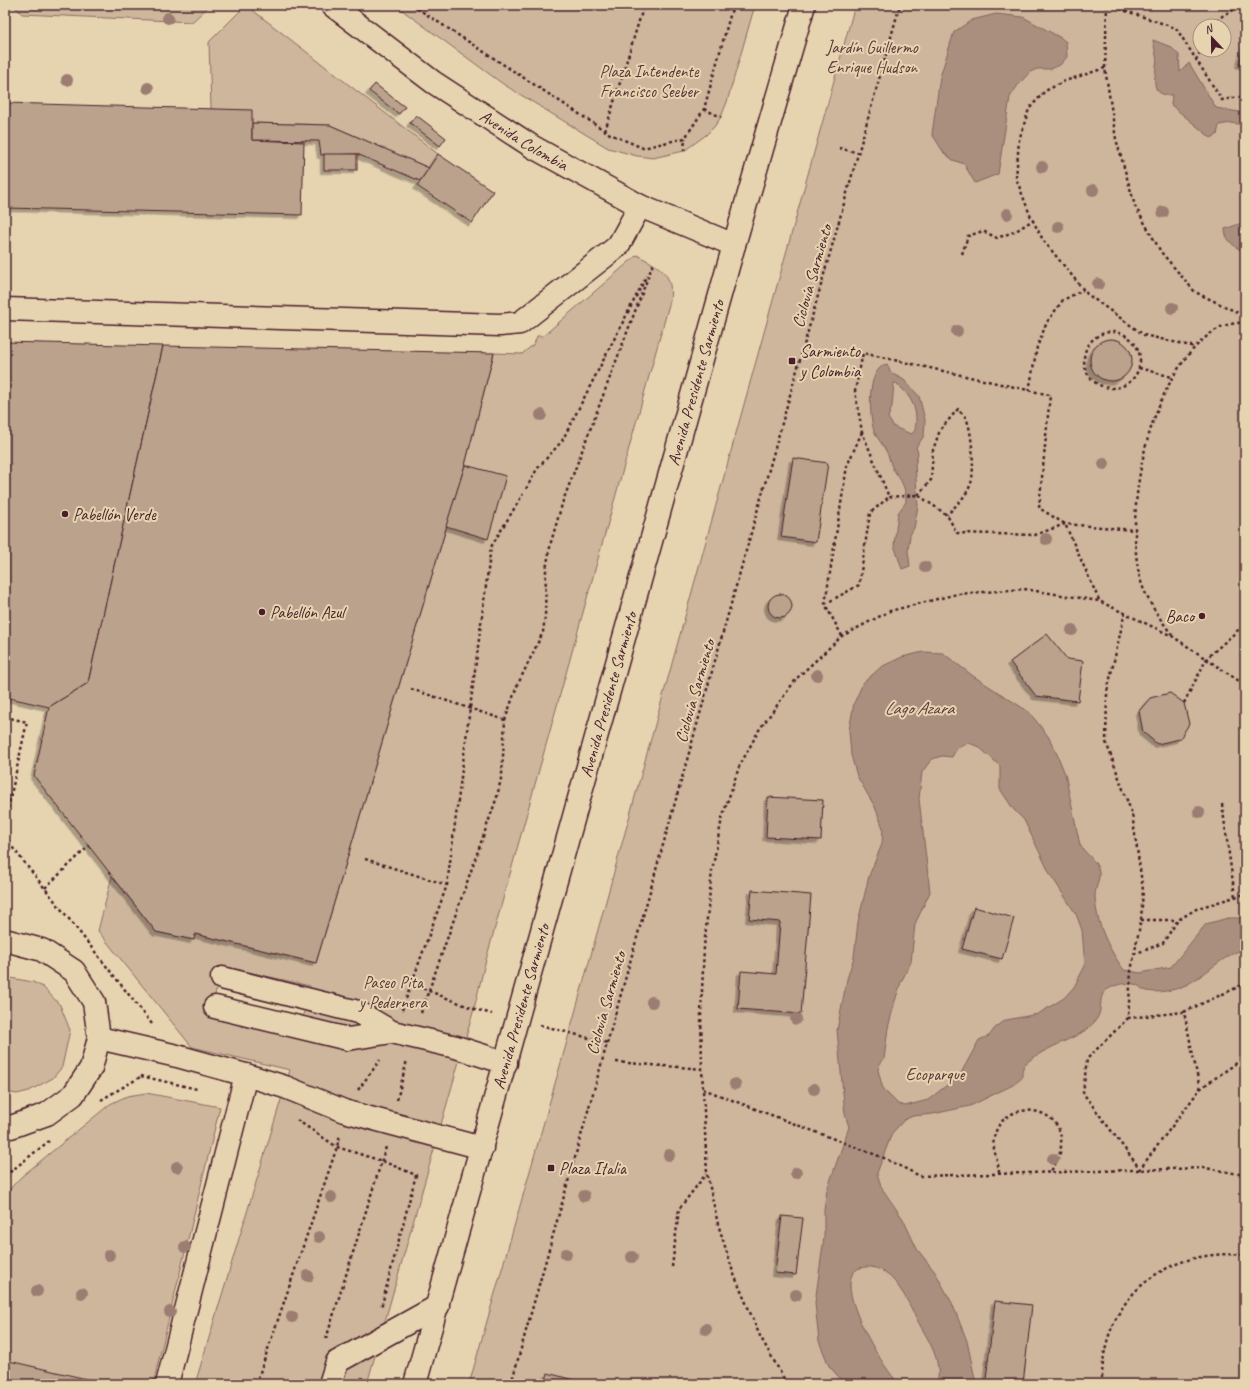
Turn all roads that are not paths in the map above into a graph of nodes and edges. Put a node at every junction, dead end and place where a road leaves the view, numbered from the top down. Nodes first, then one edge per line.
1 (332, 5) edge
2 (804, 5) edge
3 (640, 206) junction
4 (734, 244) junction
5 (5, 309) edge
6 (5, 940) edge
7 (222, 978) dead end
8 (215, 1007) dead end
9 (403, 1035) junction
10 (100, 1038) junction
11 (506, 1063) junction
12 (246, 1075) junction
13 (5, 1125) edge
14 (482, 1148) junction
15 (438, 1306) junction
16 (167, 1384) edge
17 (330, 1384) edge
18 (415, 1384) edge

1 - 3 main road, Avenida Colombia
2 - 4 main road, Avenida Presidente Sarmiento
3 - 4 main road, Avenida Colombia
3 - 5 main road
4 - 11 main road, Avenida Presidente Sarmiento
6 - 10 main road
7 - 9 main road
8 - 9 main road
9 - 11 main road
10 - 12 main road
10 - 13 main road
11 - 14 main road, Avenida Presidente Sarmiento
12 - 14 main road
12 - 16 main road
14 - 15 main road, Avenida Presidente Sarmiento
15 - 17 main road
15 - 18 main road, Avenida Presidente Sarmiento

